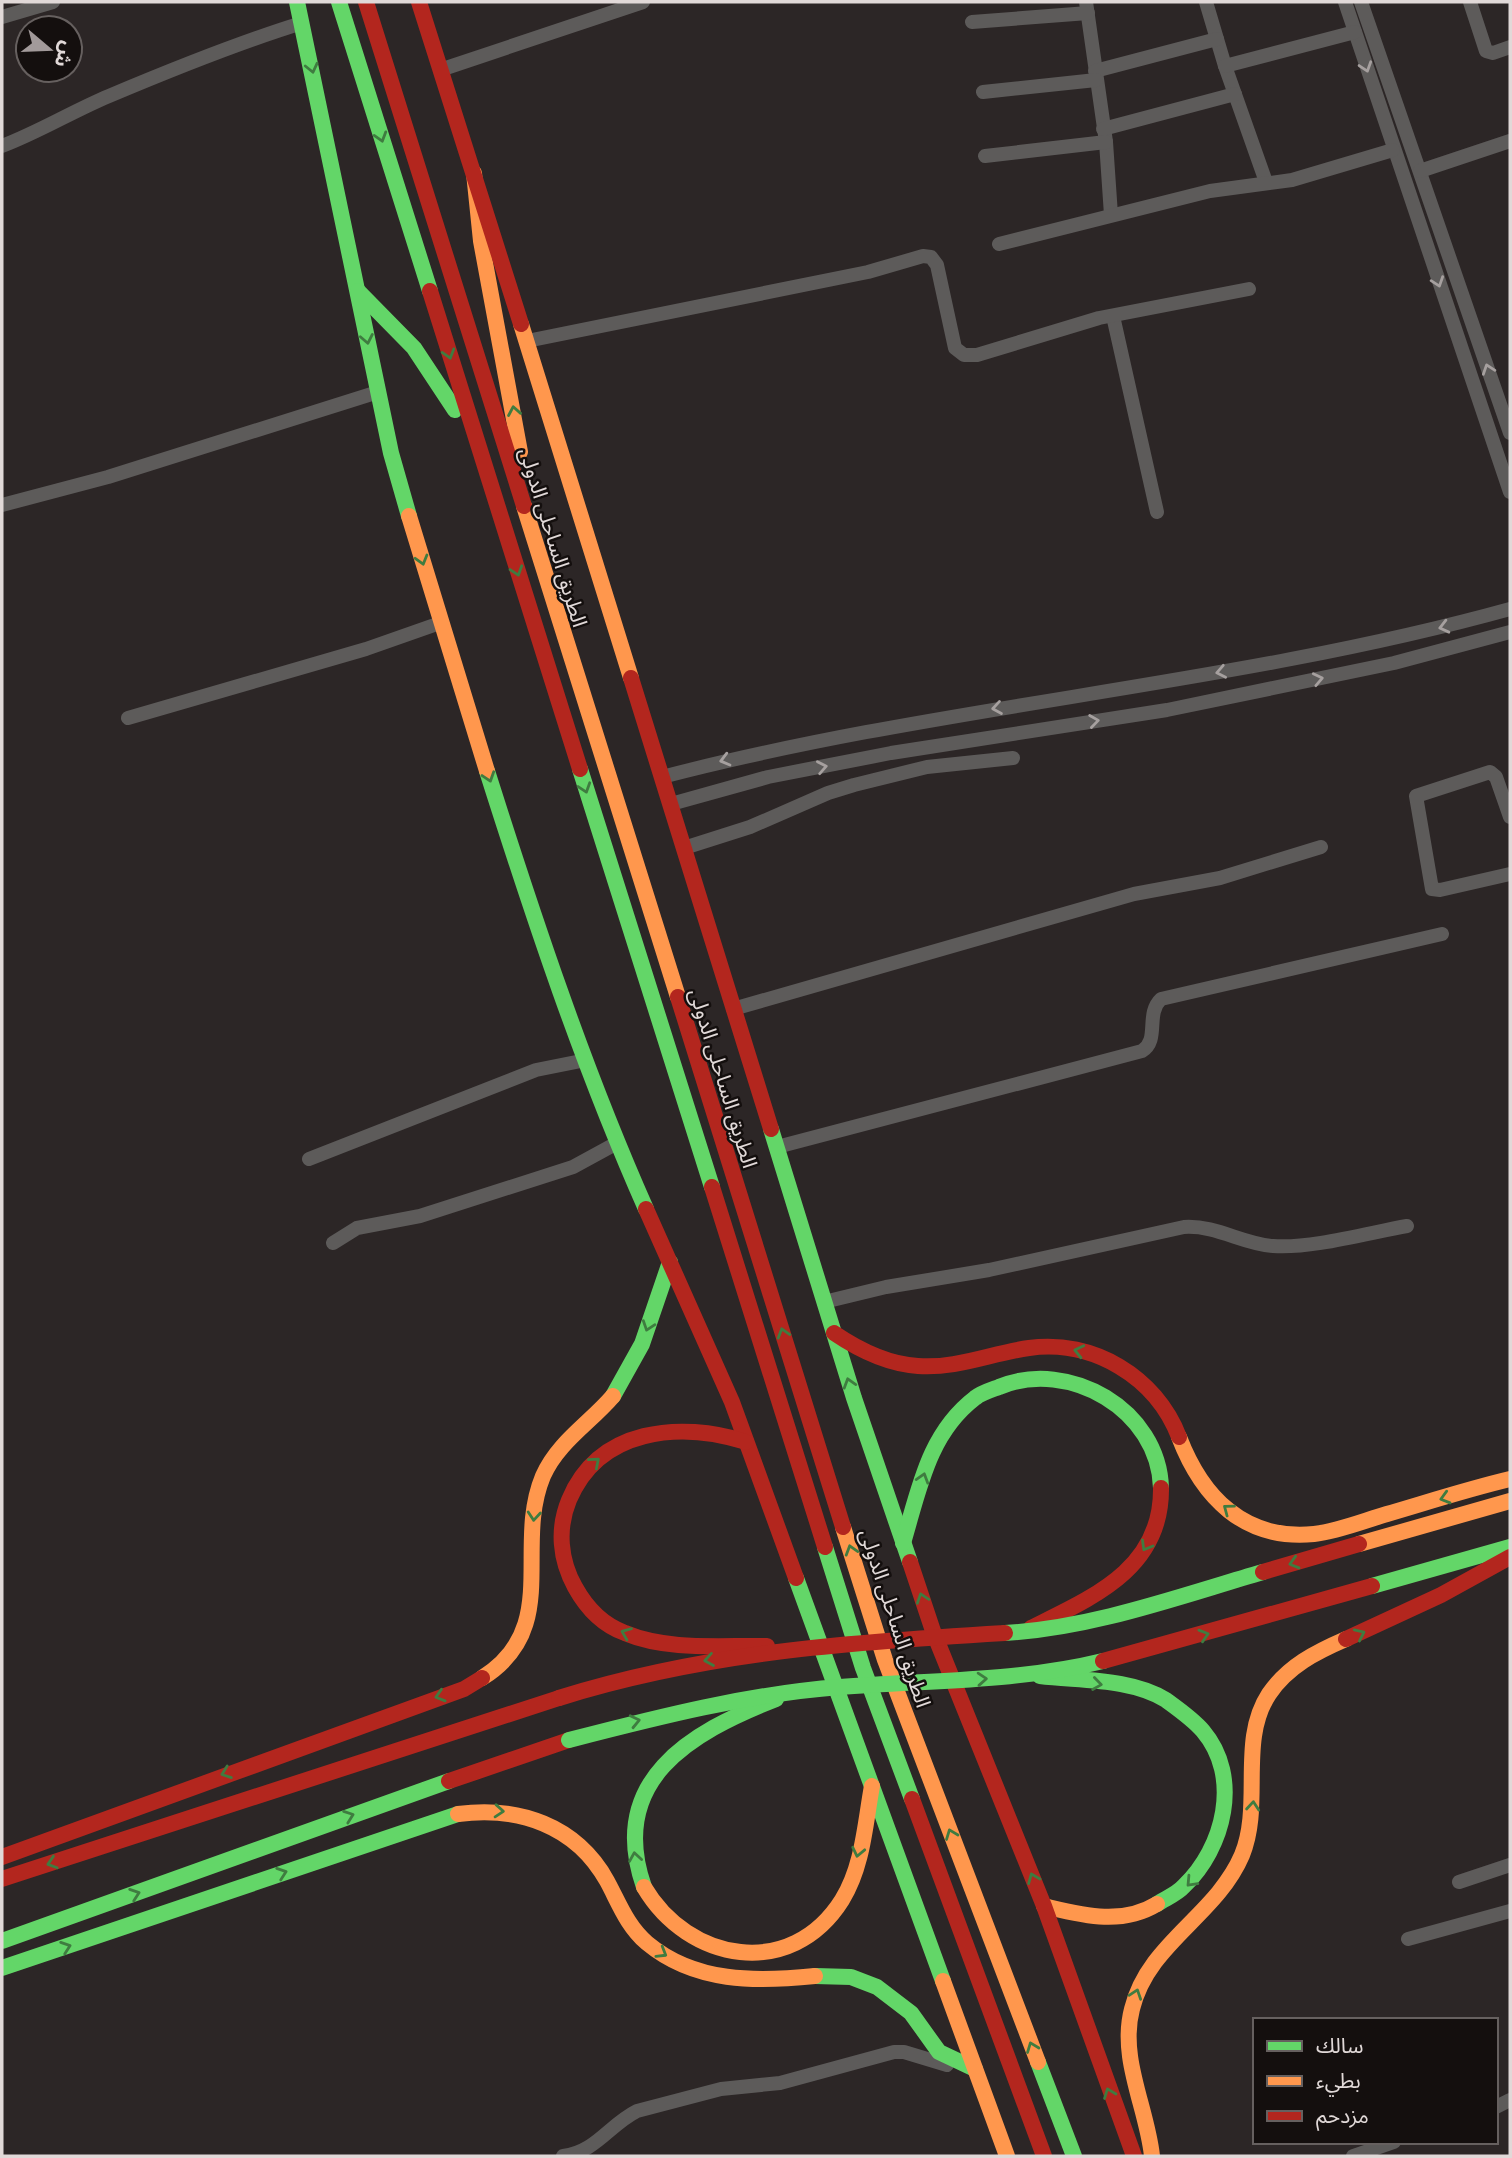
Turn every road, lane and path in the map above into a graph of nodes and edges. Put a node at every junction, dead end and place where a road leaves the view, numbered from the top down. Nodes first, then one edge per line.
1 (53, 2) edge
2 (297, 2) edge
3 (339, 2) edge
4 (366, 2) edge
5 (419, 2) edge
6 (643, 2) edge
7 (1206, 2) edge
8 (1345, 2) edge
9 (1361, 2) edge
10 (1471, 2) edge
11 (1087, 7) edge
12 (2, 17) edge
13 (972, 22) dead end
14 (302, 23) junction
15 (1355, 32) junction
16 (1217, 39) junction
17 (1510, 47) edge
18 (1225, 66) junction
19 (440, 70) junction
20 (1096, 75) junction
21 (983, 92) dead end
22 (1235, 94) junction
23 (1105, 135) junction
24 (1510, 141) edge
25 (2, 146) edge
26 (1393, 150) junction
27 (985, 156) dead end
28 (1398, 165) junction
29 (1418, 165) junction
30 (474, 173) junction
31 (1266, 182) junction
32 (1111, 215) junction
33 (999, 244) dead end
34 (1248, 289) dead end
35 (358, 291) junction
36 (1112, 316) junction
37 (527, 341) junction
38 (377, 392) junction
39 (472, 430) junction
40 (1510, 433) edge
41 (1510, 492) edge
42 (2, 505) edge
43 (1157, 512) dead end
44 (529, 527) junction
45 (1510, 609) edge
46 (440, 623) junction
47 (1510, 632) edge
48 (1390, 640) junction
49 (1394, 663) junction
50 (128, 718) dead end
51 (764, 751) junction
52 (1013, 758) dead end
53 (701, 767) junction
54 (662, 777) junction
55 (768, 777) junction
56 (708, 793) junction
57 (671, 804) junction
58 (1510, 817) edge
59 (1321, 847) dead end
60 (684, 848) junction
61 (1510, 874) edge
62 (1442, 934) dead end
63 (733, 1009) junction
64 (586, 1060) junction
65 (617, 1143) junction
66 (777, 1147) junction
67 (310, 1159) dead end
68 (1407, 1226) dead end
69 (333, 1243) dead end
70 (670, 1262) junction
71 (824, 1302) junction
72 (834, 1333) junction
73 (746, 1442) junction
74 (1510, 1479) edge
75 (1510, 1501) edge
76 (903, 1543) junction
77 (1510, 1547) edge
78 (1510, 1556) edge
79 (1025, 1632) junction
80 (791, 1648) junction
81 (1030, 1675) junction
82 (796, 1692) junction
83 (872, 1786) junction
84 (2, 1857) edge
85 (1510, 1865) edge
86 (2, 1879) edge
87 (1459, 1882) dead end
88 (1044, 1906) junction
89 (1510, 1911) edge
90 (1408, 1939) dead end
91 (2, 1941) edge
92 (2, 1968) edge
93 (975, 2069) junction
94 (1388, 2144) edge
95 (563, 2156) edge
96 (1006, 2156) edge
97 (1044, 2156) edge
98 (1074, 2156) edge
99 (1134, 2156) edge
100 (1152, 2156) edge
101 (1353, 2156) edge

1 - 12 street
2 - 14 main road
3 -> 39 main road
4 - 44 main road, الطريق الساحلى الدولى
5 - 19 main road
6 - 19 street
7 - 16 street
8 - 15 street
9 - 29 street
10 - 17 street
11 - 13 street
11 - 20 street
14 - 25 street
14 -> 35 main road
15 - 18 street
15 -> 26 street
16 - 18 street
16 - 20 street
18 - 22 street
19 - 30 main road
20 - 21 street
20 - 23 street
22 - 23 street
22 - 31 street
23 - 27 street
23 - 32 street
24 - 29 street
26 - 28 street
26 - 31 street
28 - 29 street
28 -> 41 street
40 -> 29 street
30 - 37 main road
44 -> 30 main road
31 - 32 street
32 - 33 street
34 - 36 street
35 -> 38 main road
35 - 39 main road
36 - 37 street
36 - 43 street
37 - 54 main road
38 - 42 street
38 -> 46 main road
39 -> 97 main road
98 -> 44 main road, الطريق الساحلى الدولى
45 -> 48 street
46 - 50 street
46 -> 64 main road
47 - 49 street
48 - 49 street
48 -> 51 street
55 -> 49 street
51 -> 53 street
51 - 55 street
52 - 60 street
53 - 54 street
53 - 56 street
54 - 57 main road
55 - 56 street
56 - 57 street
57 - 60 main road
58 - 61 street
59 - 63 street
60 - 63 main road
62 - 66 street
63 - 66 main road
64 - 65 main road
64 - 67 street
65 - 69 street
65 - 70 main road
66 - 71 main road
68 - 71 street
70 - 73 main road
70 -> 84 main road
71 - 72 main road
74 -> 72 main road
76 -> 72 main road
80 -> 73 main road
73 - 83 main road
75 -> 79 main road, bridge
76 -> 79 main road
88 -> 76 main road
81 -> 77 main road, bridge
100 -> 78 main road
79 - 80 main road, bridge
80 -> 86 main road, bridge
82 -> 81 main road, bridge
81 -> 88 main road
83 -> 82 main road, bridge
91 -> 82 main road, bridge
83 - 93 main road
85 - 87 street
99 -> 88 main road
89 - 90 street
92 -> 93 main road
93 - 95 street
93 - 96 main road
94 - 101 street

